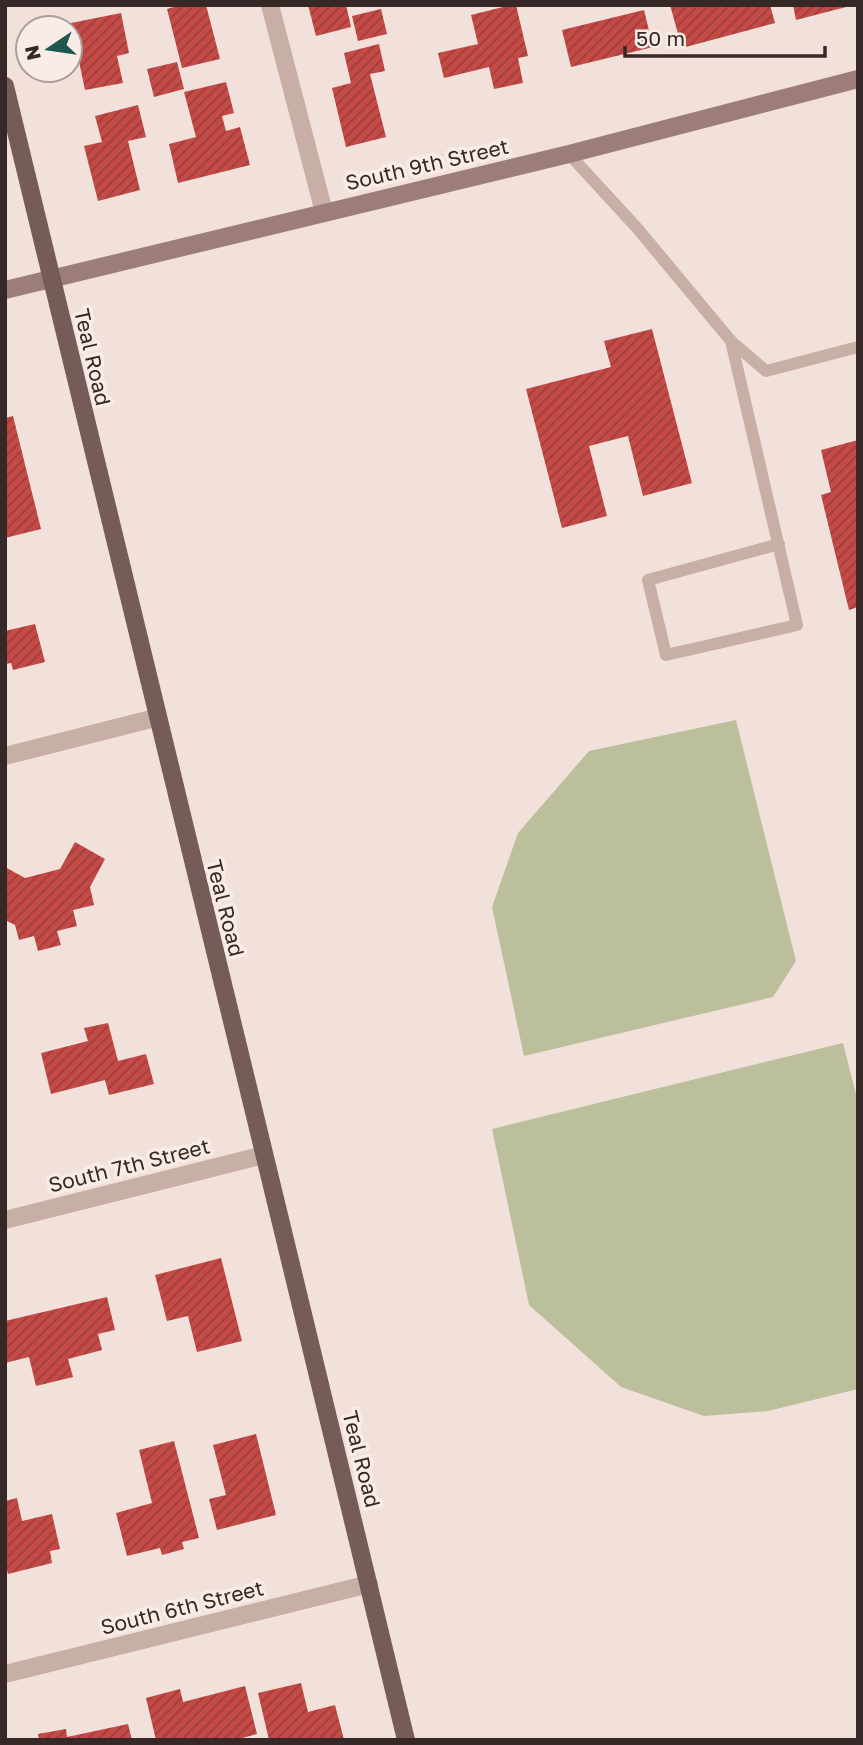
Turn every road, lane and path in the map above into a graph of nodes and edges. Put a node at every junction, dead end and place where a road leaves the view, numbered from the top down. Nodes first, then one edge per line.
1 (270, 5) edge
2 (858, 79) edge
3 (5, 86) edge
4 (569, 154) junction
5 (324, 212) junction
6 (50, 278) junction
7 (5, 290) edge
8 (731, 341) junction
9 (858, 347) edge
10 (779, 544) junction
11 (155, 718) junction
12 (5, 756) edge
13 (264, 1155) junction
14 (5, 1220) edge
15 (369, 1584) junction
16 (5, 1674) edge
17 (406, 1740) edge

1 - 5 street
2 - 4 street, South 9th Street
3 - 6 main road, Teal Road
4 - 5 street, South 9th Street
4 - 8 lane
5 - 6 street, South 9th Street
6 - 7 street, South 9th Street
6 - 11 main road, Teal Road
8 - 9 lane
8 - 10 lane
10 - 10 lane
11 - 12 street
11 - 13 main road, Teal Road
13 - 14 street, South 7th Street
13 - 15 main road, Teal Road
15 - 16 street, South 6th Street
15 - 17 main road, Teal Road

